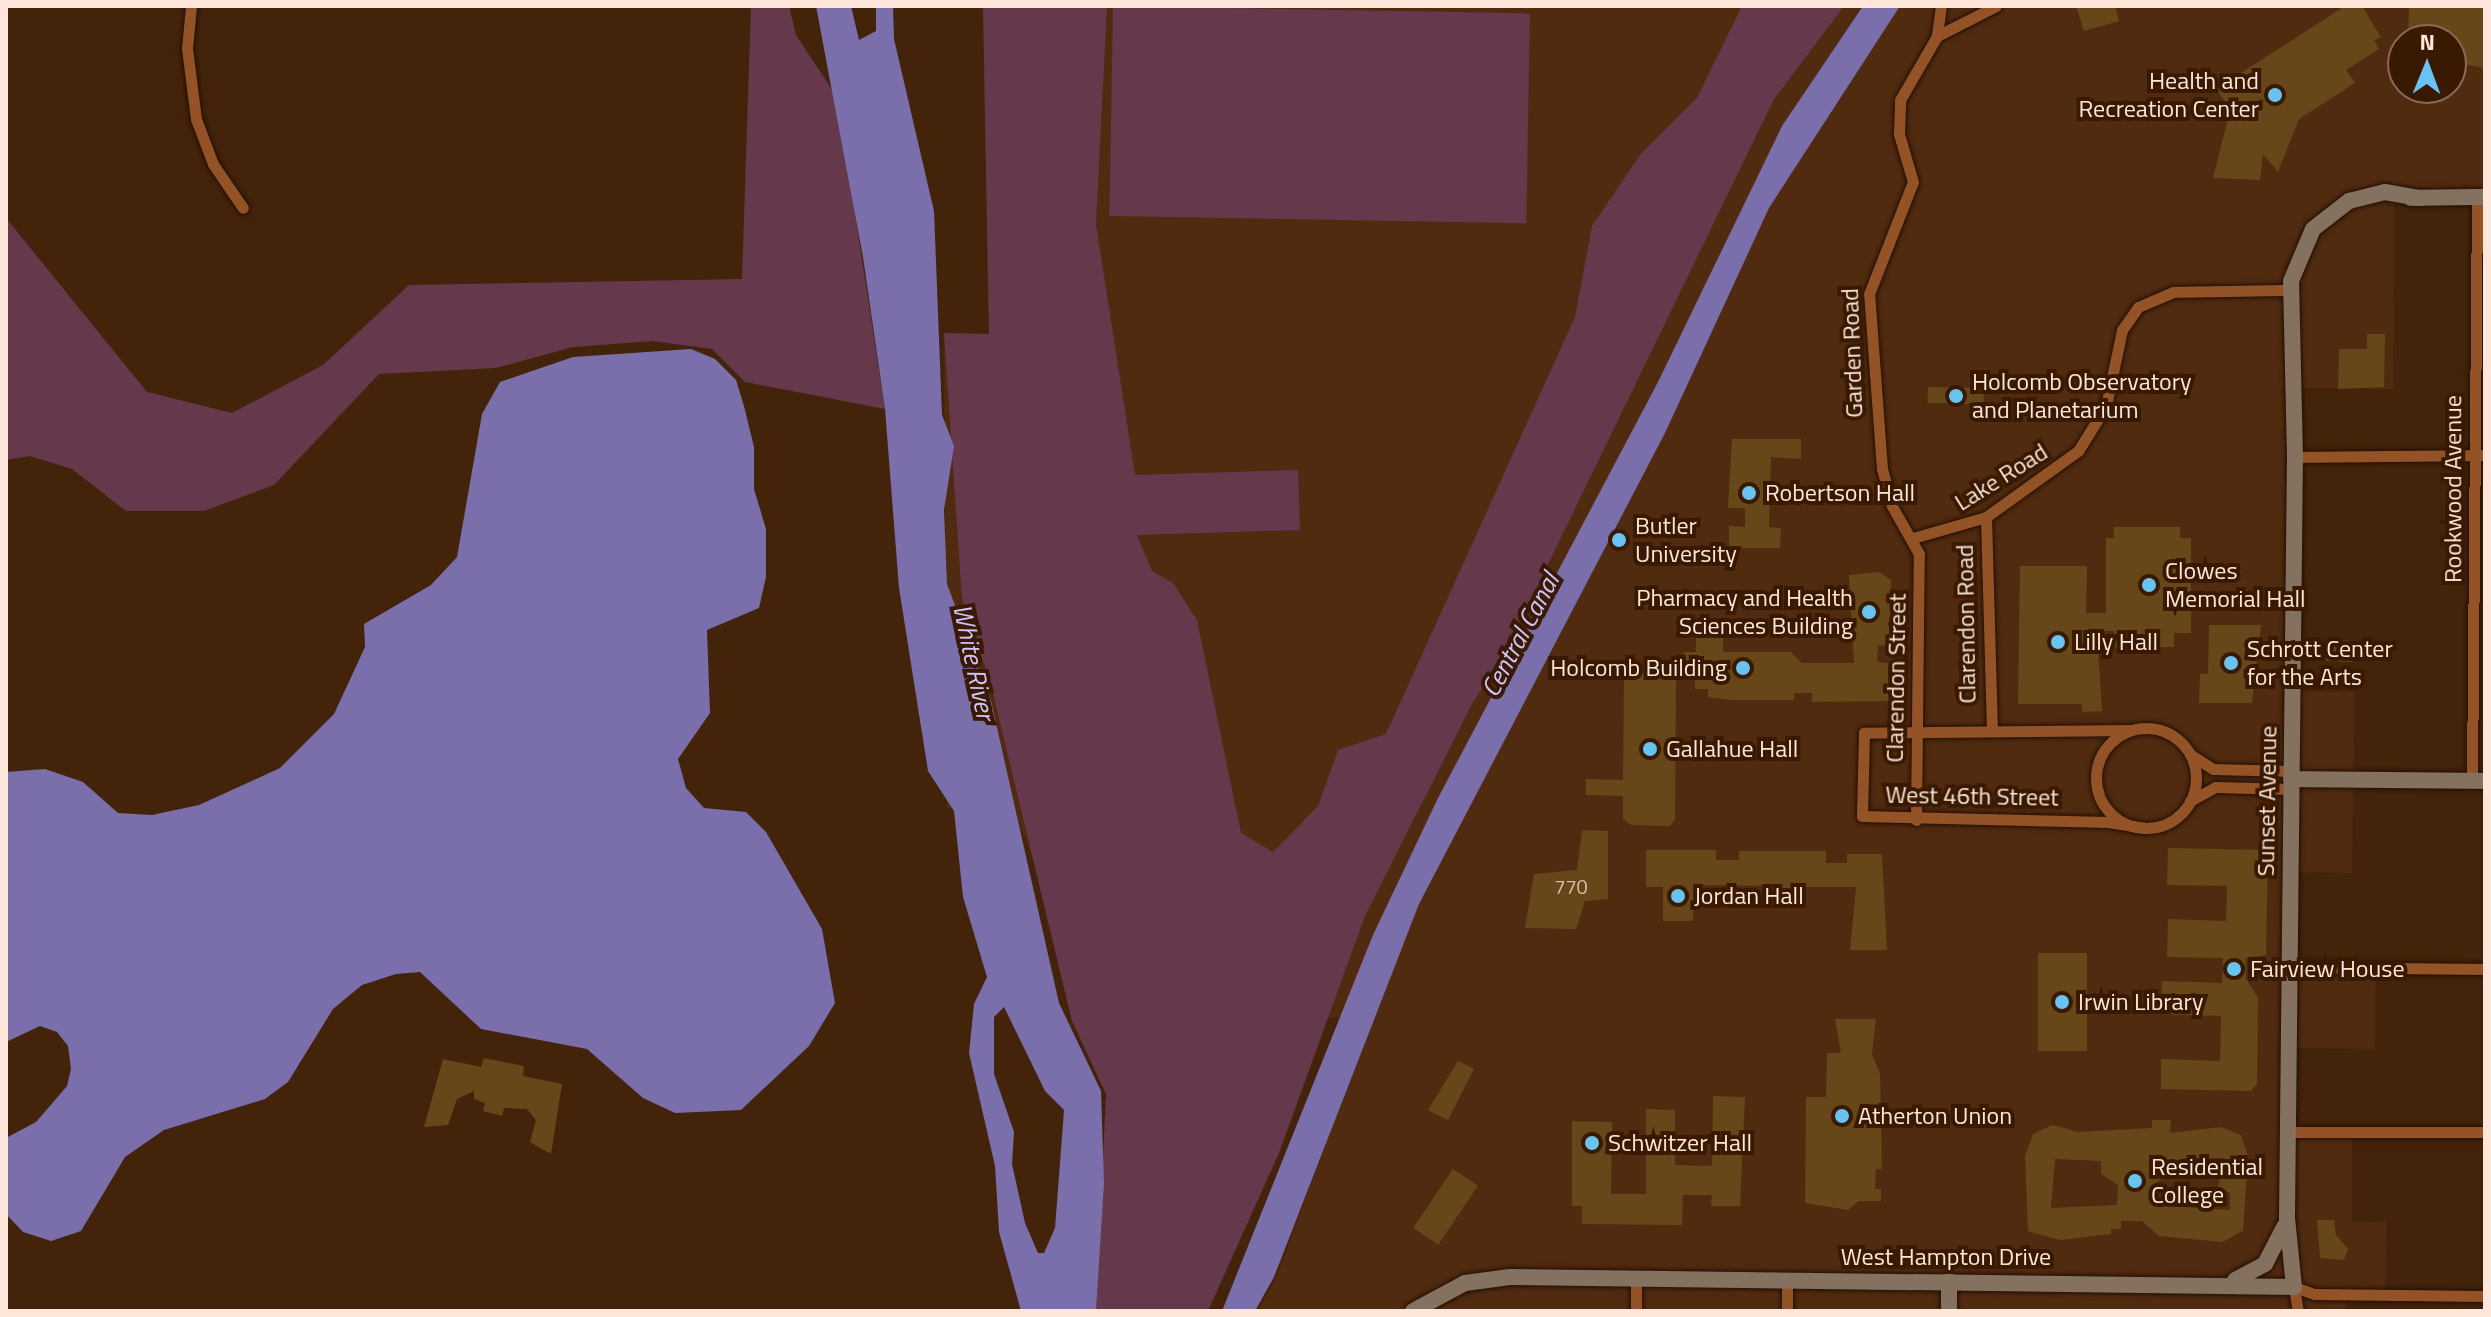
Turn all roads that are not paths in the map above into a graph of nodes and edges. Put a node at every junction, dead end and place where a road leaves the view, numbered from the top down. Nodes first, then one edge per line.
1 (191, 6) edge
2 (1941, 6) edge
3 (1996, 6) edge
4 (1937, 36) junction
5 (2481, 197) edge
6 (243, 208) dead end
7 (2293, 290) junction
8 (2481, 455) edge
9 (2295, 457) junction
10 (1986, 517) junction
11 (1913, 538) junction
12 (2129, 730) junction
13 (1992, 731) junction
14 (1917, 732) junction
15 (2188, 751) junction
16 (2291, 780) junction
17 (2479, 781) edge
18 (2190, 801) junction
19 (1916, 820) junction
20 (2144, 828) junction
21 (2289, 967) junction
22 (2485, 969) edge
23 (2287, 1132) junction
24 (2485, 1132) edge
25 (2287, 1218) junction
26 (1636, 1280) junction
27 (1787, 1280) junction
28 (1949, 1281) junction
29 (2219, 1284) junction
30 (2294, 1287) junction
31 (2485, 1296) edge
32 (1413, 1311) edge
33 (1636, 1311) edge
34 (1787, 1311) edge
35 (1949, 1311) edge
36 (2298, 1311) edge

1 - 6 street
2 - 4 street, Garden Road
3 - 4 street
4 - 11 street, Garden Road
5 - 7 street, Sunset Avenue
5 - 8 street, Rookwood Avenue
7 - 9 street, Sunset Avenue
7 - 10 street, Lake Road
8 - 9 street
8 - 17 street, Rookwood Avenue
9 - 16 street, Sunset Avenue
10 - 11 street, Lake Road
10 - 13 street, Clarendon Road
11 - 14 street, Clarendon Street
12 - 13 street, West 46th Street
12 - 15 street, West 46th Street
12 - 20 street
13 - 14 street, West 46th Street
14 - 19 street, Clarendon Street
14 - 19 street, West 46th Street
15 - 16 street, West 46th Street
15 - 18 street
16 - 17 street, West 46th Street
16 - 18 street, West 46th Street
16 - 21 street, Sunset Avenue
18 - 20 street, West 46th Street
19 - 20 street, West 46th Street
21 - 22 street
21 - 23 street, Sunset Avenue
23 - 24 street
23 - 25 street, Sunset Avenue
25 - 29 street
25 - 30 street, Sunset Avenue
26 - 27 street, West Hampton Drive
26 - 32 street, West Hampton Drive
26 - 33 street
27 - 28 street, West Hampton Drive
27 - 34 street
28 - 29 street, West Hampton Drive
28 - 35 street
29 - 30 street, West Hampton Drive
30 - 31 street, West Hampton Drive
30 - 36 street, Sunset Avenue

